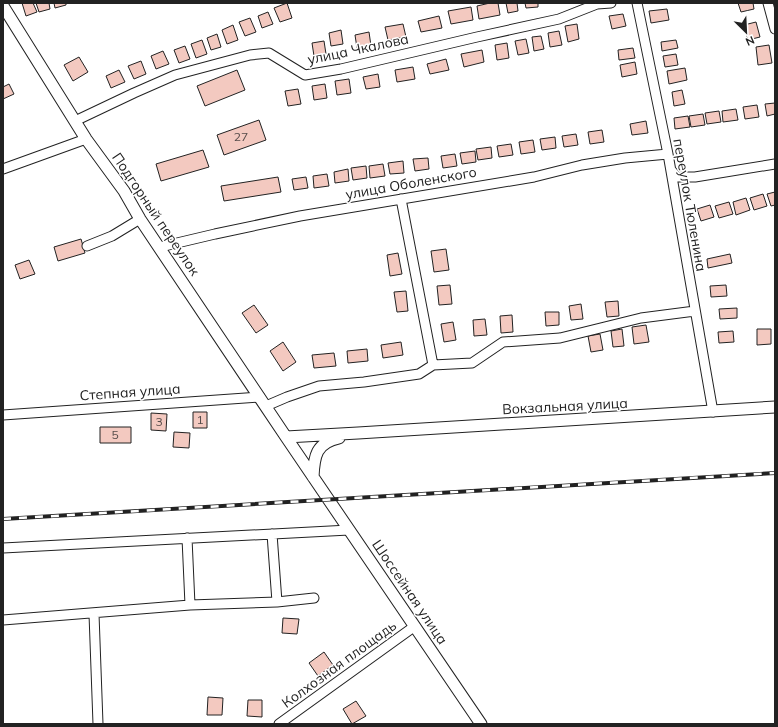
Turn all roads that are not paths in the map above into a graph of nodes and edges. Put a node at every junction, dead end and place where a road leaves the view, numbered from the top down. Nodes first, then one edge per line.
1 (611, 3) edge
2 (637, 3) edge
3 (768, 3) edge
4 (3, 6) edge
5 (775, 29) edge
6 (75, 121) junction
7 (86, 139) junction
8 (668, 154) junction
9 (775, 164) edge
10 (670, 168) junction
11 (3, 169) edge
12 (401, 199) junction
13 (140, 219) junction
14 (87, 246) dead end
15 (160, 247) junction
16 (695, 311) junction
17 (433, 365) junction
18 (263, 401) junction
19 (775, 407) edge
20 (713, 412) junction
21 (3, 416) edge
22 (358, 433) junction
23 (286, 437) junction
24 (313, 477) junction
25 (349, 530) junction
26 (272, 534) junction
27 (187, 538) junction
28 (3, 548) edge
29 (314, 598) dead end
30 (277, 602) junction
31 (190, 605) junction
32 (94, 614) junction
33 (3, 620) edge
34 (415, 626) junction
35 (98, 724) edge
36 (279, 724) edge
37 (481, 724) edge

1 - 6 street, улица Чкалова
2 - 8 street, переулок Тюленина
3 - 5 street
4 - 6 main road, Подгорный переулок
6 - 7 main road, Подгорный переулок
7 - 11 street
7 - 13 main road, Подгорный переулок
8 - 10 street, переулок Тюленина
8 - 12 street, улица Оболенского
9 - 10 street
10 - 16 street, переулок Тюленина
12 - 15 street, улица Оболенского
12 - 17 street
13 - 14 street
13 - 15 main road, Подгорный переулок
15 - 18 main road, Подгорный переулок
16 - 17 street
16 - 20 street, переулок Тюленина
17 - 18 street
18 - 21 street, Степная улица
18 - 23 main road, Подгорный переулок
19 - 20 main road, Вокзальная улица
20 - 22 main road, Вокзальная улица
22 - 23 main road
22 - 24 main road
23 - 24 main road, Подгорный переулок
24 - 25 main road, Шоссейная улица
25 - 26 street
25 - 34 main road, Шоссейная улица
26 - 27 street
26 - 30 street
27 - 28 street
27 - 31 street
29 - 30 street
30 - 31 street
31 - 32 street
32 - 33 street
32 - 35 street
34 - 36 street, Колхозная площадь
34 - 37 main road, Шоссейная улица

